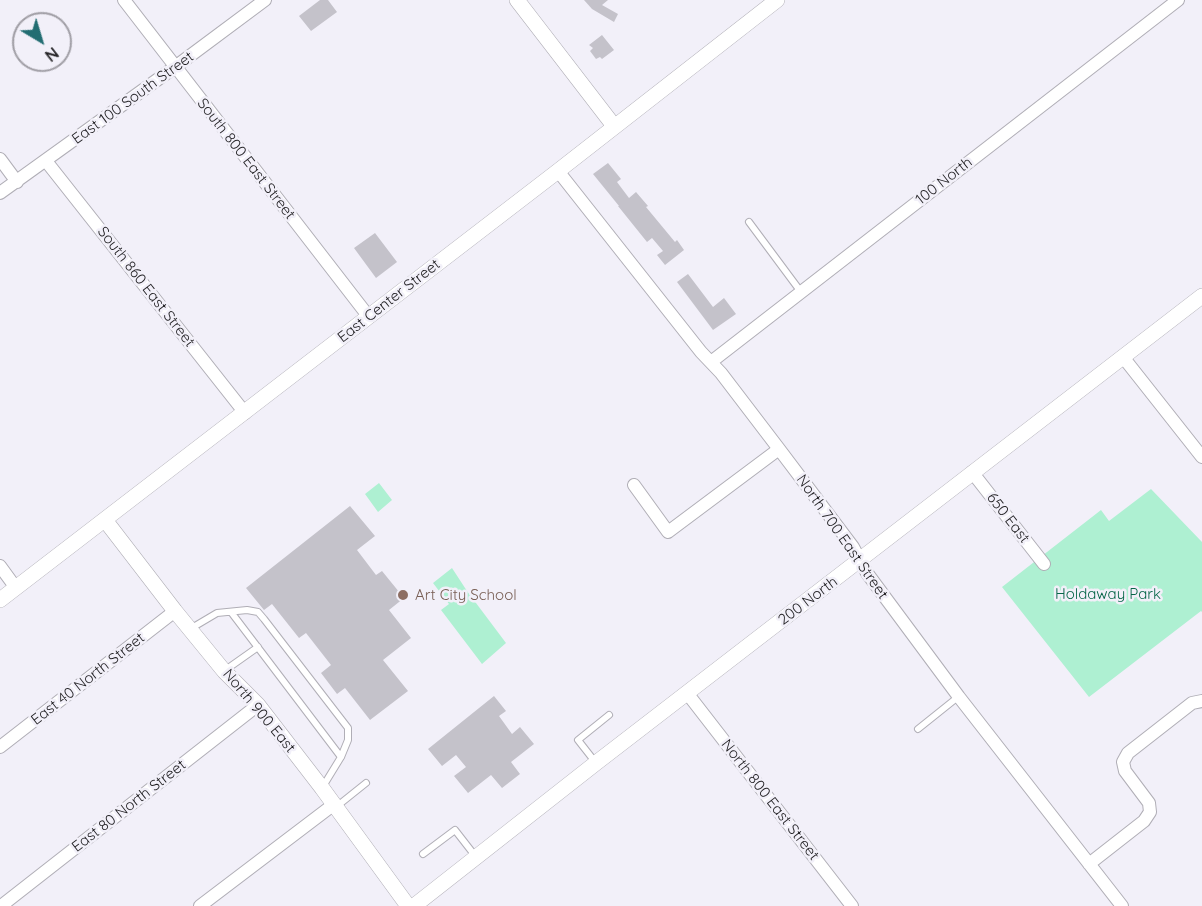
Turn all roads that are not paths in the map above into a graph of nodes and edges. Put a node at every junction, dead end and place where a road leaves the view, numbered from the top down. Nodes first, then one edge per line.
1 (124, 0) edge
2 (264, 0) edge
3 (777, 0) edge
4 (1178, 0) edge
5 (521, 1) edge
6 (175, 67) junction
7 (614, 126) junction
8 (0, 159) edge
9 (46, 161) junction
10 (558, 171) junction
11 (17, 182) junction
12 (0, 193) edge
13 (749, 222) dead end
14 (801, 292) junction
15 (1202, 296) edge
16 (369, 317) junction
17 (1123, 357) junction
18 (711, 363) junction
19 (245, 413) junction
20 (779, 449) junction
21 (1202, 457) edge
22 (972, 472) junction
23 (634, 485) dead end
24 (105, 520) junction
25 (861, 560) junction
26 (1044, 564) dead end
27 (0, 566) edge
28 (16, 588) junction
29 (0, 600) edge
30 (175, 611) junction
31 (231, 612) junction
32 (190, 629) junction
33 (258, 647) junction
34 (224, 671) junction
35 (687, 693) junction
36 (959, 696) junction
37 (1202, 700) edge
38 (258, 705) junction
39 (609, 715) dead end
40 (918, 729) dead end
41 (0, 747) edge
42 (341, 757) junction
43 (596, 764) junction
44 (366, 783) dead end
45 (322, 788) junction
46 (334, 806) junction
47 (423, 854) dead end
48 (476, 857) junction
49 (1089, 864) junction
50 (1, 906) edge
51 (200, 906) edge
52 (408, 906) edge
53 (414, 906) edge
54 (852, 906) edge
55 (1122, 906) edge

1 - 6 street, South 800 East Street
2 - 6 street, East 100 South Street
3 - 7 street, East Center Street
4 - 14 street, 100 North
5 - 7 street
6 - 9 street, East 100 South Street
6 - 16 street, South 800 East Street
7 - 10 street, East Center Street
8 - 11 street
9 - 11 street, East 100 South Street
9 - 19 street, South 860 East Street
10 - 16 street, East Center Street
10 - 18 street, North 700 East Street
11 - 12 street, East 100 South Street
13 - 14 lane
14 - 18 street, 100 North
15 - 17 street, 200 North
16 - 19 street, East Center Street
17 - 21 street
17 - 22 street, 200 North
18 - 20 street, North 700 East Street
19 - 24 street, East Center Street
20 - 23 street
20 - 25 street, North 700 East Street
22 - 25 street, 200 North
22 - 26 street, 650 East
24 - 28 street, East Center Street
24 - 30 street, North 900 East
25 - 35 street, 200 North
25 - 36 street, North 700 East Street
27 - 28 street
28 - 29 street, East Center Street
30 - 32 street, North 900 East
30 - 41 street, East 40 North Street
31 - 32 lane
31 - 33 lane
31 - 42 lane
32 - 34 street, North 900 East
33 - 34 lane
33 - 42 lane
34 - 38 street, North 900 East
35 - 43 street, 200 North
35 - 54 street, North 800 East Street
36 - 40 lane
36 - 49 street, North 700 East Street
37 - 49 street
38 - 45 street, North 900 East
38 - 50 street, East 80 North Street
39 - 43 lane
42 - 45 lane
43 - 48 street, 200 North
44 - 46 lane
45 - 46 street, North 900 East
46 - 51 street
46 - 52 street, North 900 East
47 - 48 lane
48 - 53 street, 200 North
49 - 55 street, North 700 East Street

